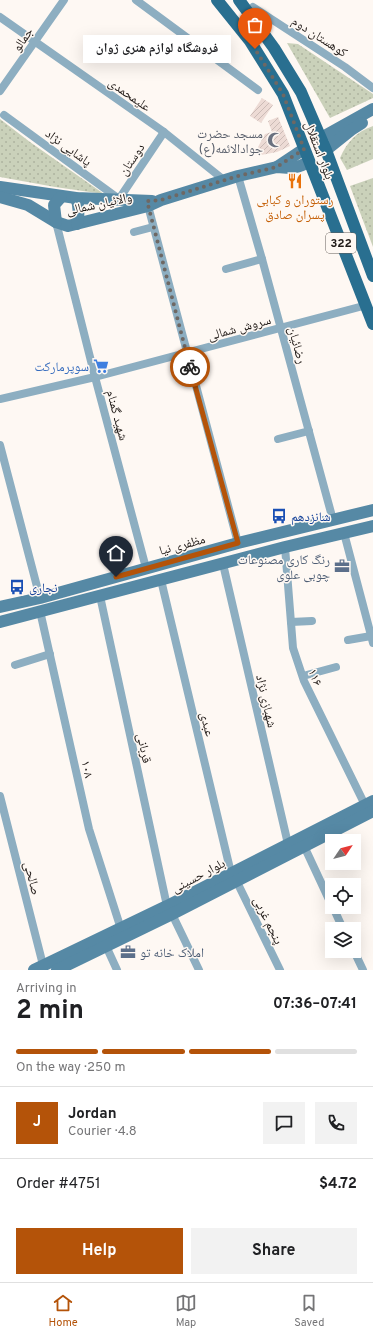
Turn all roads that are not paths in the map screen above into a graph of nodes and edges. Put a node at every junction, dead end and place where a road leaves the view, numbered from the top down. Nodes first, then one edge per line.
1 (64, 0) edge
2 (136, 0) edge
3 (217, 0) edge
4 (239, 0) edge
5 (253, 7) dead end
6 (0, 17) edge
7 (35, 41) junction
8 (373, 88) edge
9 (258, 90) dead end
10 (0, 91) edge
11 (373, 109) edge
12 (4, 115) dead end
13 (373, 118) edge
14 (164, 132) junction
15 (321, 138) junction
16 (304, 149) junction
17 (326, 150) junction
18 (309, 162) junction
19 (277, 167) junction
20 (238, 176) junction
21 (224, 180) junction
22 (0, 188) edge
23 (0, 197) edge
24 (61, 197) junction
25 (76, 198) junction
26 (119, 199) junction
27 (147, 203) junction
28 (56, 222) junction
29 (77, 224) junction
30 (153, 227) junction
31 (134, 232) dead end
32 (262, 259) junction
33 (226, 269) dead end
34 (373, 276) edge
35 (367, 305) junction
36 (373, 324) edge
37 (281, 328) junction
38 (187, 353) junction
39 (95, 377) junction
40 (0, 400) edge
41 (309, 432) junction
42 (278, 439) dead end
43 (0, 444) edge
44 (373, 510) edge
45 (332, 520) junction
46 (373, 526) edge
47 (344, 533) junction
48 (238, 543) junction
49 (285, 547) junction
50 (223, 564) junction
51 (146, 568) junction
52 (161, 580) junction
53 (100, 596) junction
54 (40, 598) junction
55 (0, 607) edge
56 (40, 611) junction
57 (312, 621) dead end
58 (0, 622) edge
59 (291, 622) junction
60 (372, 639) edge
61 (348, 640) dead end
62 (50, 654) junction
63 (15, 665) dead end
64 (336, 667) dead end
65 (303, 676) junction
66 (0, 796) edge
67 (371, 810) edge
68 (288, 844) junction
69 (304, 846) junction
70 (234, 876) junction
71 (325, 891) edge
72 (170, 910) junction
73 (121, 929) junction
74 (106, 946) junction
75 (357, 958) edge
76 (39, 968) edge
77 (57, 970) edge
78 (117, 970) edge
79 (199, 970) edge
80 (280, 970) edge
81 (363, 970) edge

1 - 7 street, جمالو
2 - 9 street
3 - 16 main road, بلوار استقلال / 322
4 - 15 main road, بلوار استقلال / 322
5 - 8 street, کوهستان دوم
6 - 7 street, علیمحمدی
7 - 10 street, جمالو
7 - 14 street, علیمحمدی
11 - 15 main road
12 - 26 street, پاشایی نژاد
13 - 17 main road
14 - 21 street, علیمحمدی
14 - 26 street, دوستان
15 - 16 main road
15 - 17 main road, بلوار استقلال / 322
16 - 18 main road, بلوار استقلال / 322
16 - 19 main road, والائیان شمالی
17 - 18 main road
17 - 34 main road, بلوار استقلال / 322
18 - 19 main road, والائیان شمالی
18 - 35 main road, بلوار استقلال / 322
19 - 20 main road, والائیان شمالی
20 - 21 main road, والائیان شمالی
20 - 32 street, رضائیان
21 - 27 main road, والائیان شمالی
22 - 24 main road, والائیان شمالی
23 - 28 main road, والائیان شمالی
24 - 25 main road, والائیان شمالی
24 - 28 main road
25 - 26 main road, والائیان شمالی
25 - 29 main road
26 - 27 main road, والائیان شمالی
27 - 29 main road, والائیان شمالی
27 - 30 street
28 - 29 main road, والائیان شمالی
28 - 39 street, شهید گمنام
30 - 31 street
30 - 38 street
32 - 33 street
32 - 37 street, رضائیان
35 - 36 main road, بلوار استقلال / 322
35 - 37 street, سروش شمالی
37 - 38 street, سروش شمالی
37 - 41 street, رضائیان
38 - 39 street, سروش شمالی
38 - 48 street
39 - 40 street, سروش شمالی
39 - 51 street, شهید گمنام
41 - 42 street
41 - 45 street, رضائیان
43 - 54 street
44 - 45 main road, مظفری نیا
45 - 48 main road, مظفری نیا
46 - 47 main road
47 - 49 main road
47 - 60 street
48 - 51 main road, مظفری نیا
49 - 50 main road
49 - 59 street, ۱۱۶
50 - 52 main road
50 - 68 street, شهبازی نژاد
51 - 54 main road, مظفری نیا
52 - 53 main road
52 - 70 street, عبدی
53 - 56 main road
53 - 72 street, قربانی
54 - 55 main road, مظفری نیا
56 - 58 main road
56 - 62 street, ۱۰۸
57 - 59 street
59 - 65 street, ۱۱۶
60 - 61 street
62 - 63 street
62 - 73 street, ۱۰۸
64 - 65 street
65 - 67 street, ۱۱۶
66 - 76 street, صالحی
67 - 68 main road, بلوار حسینی
67 - 69 main road, بلوار حسینی
68 - 70 main road, بلوار حسینی
69 - 70 main road, بلوار حسینی
69 - 71 street
70 - 72 main road, بلوار حسینی
70 - 80 street, پنجم غربی
72 - 73 main road, بلوار حسینی
72 - 74 main road, بلوار حسینی
72 - 79 street, قربانی
73 - 76 main road, بلوار حسینی
74 - 77 main road, بلوار حسینی
74 - 78 street
75 - 81 street

